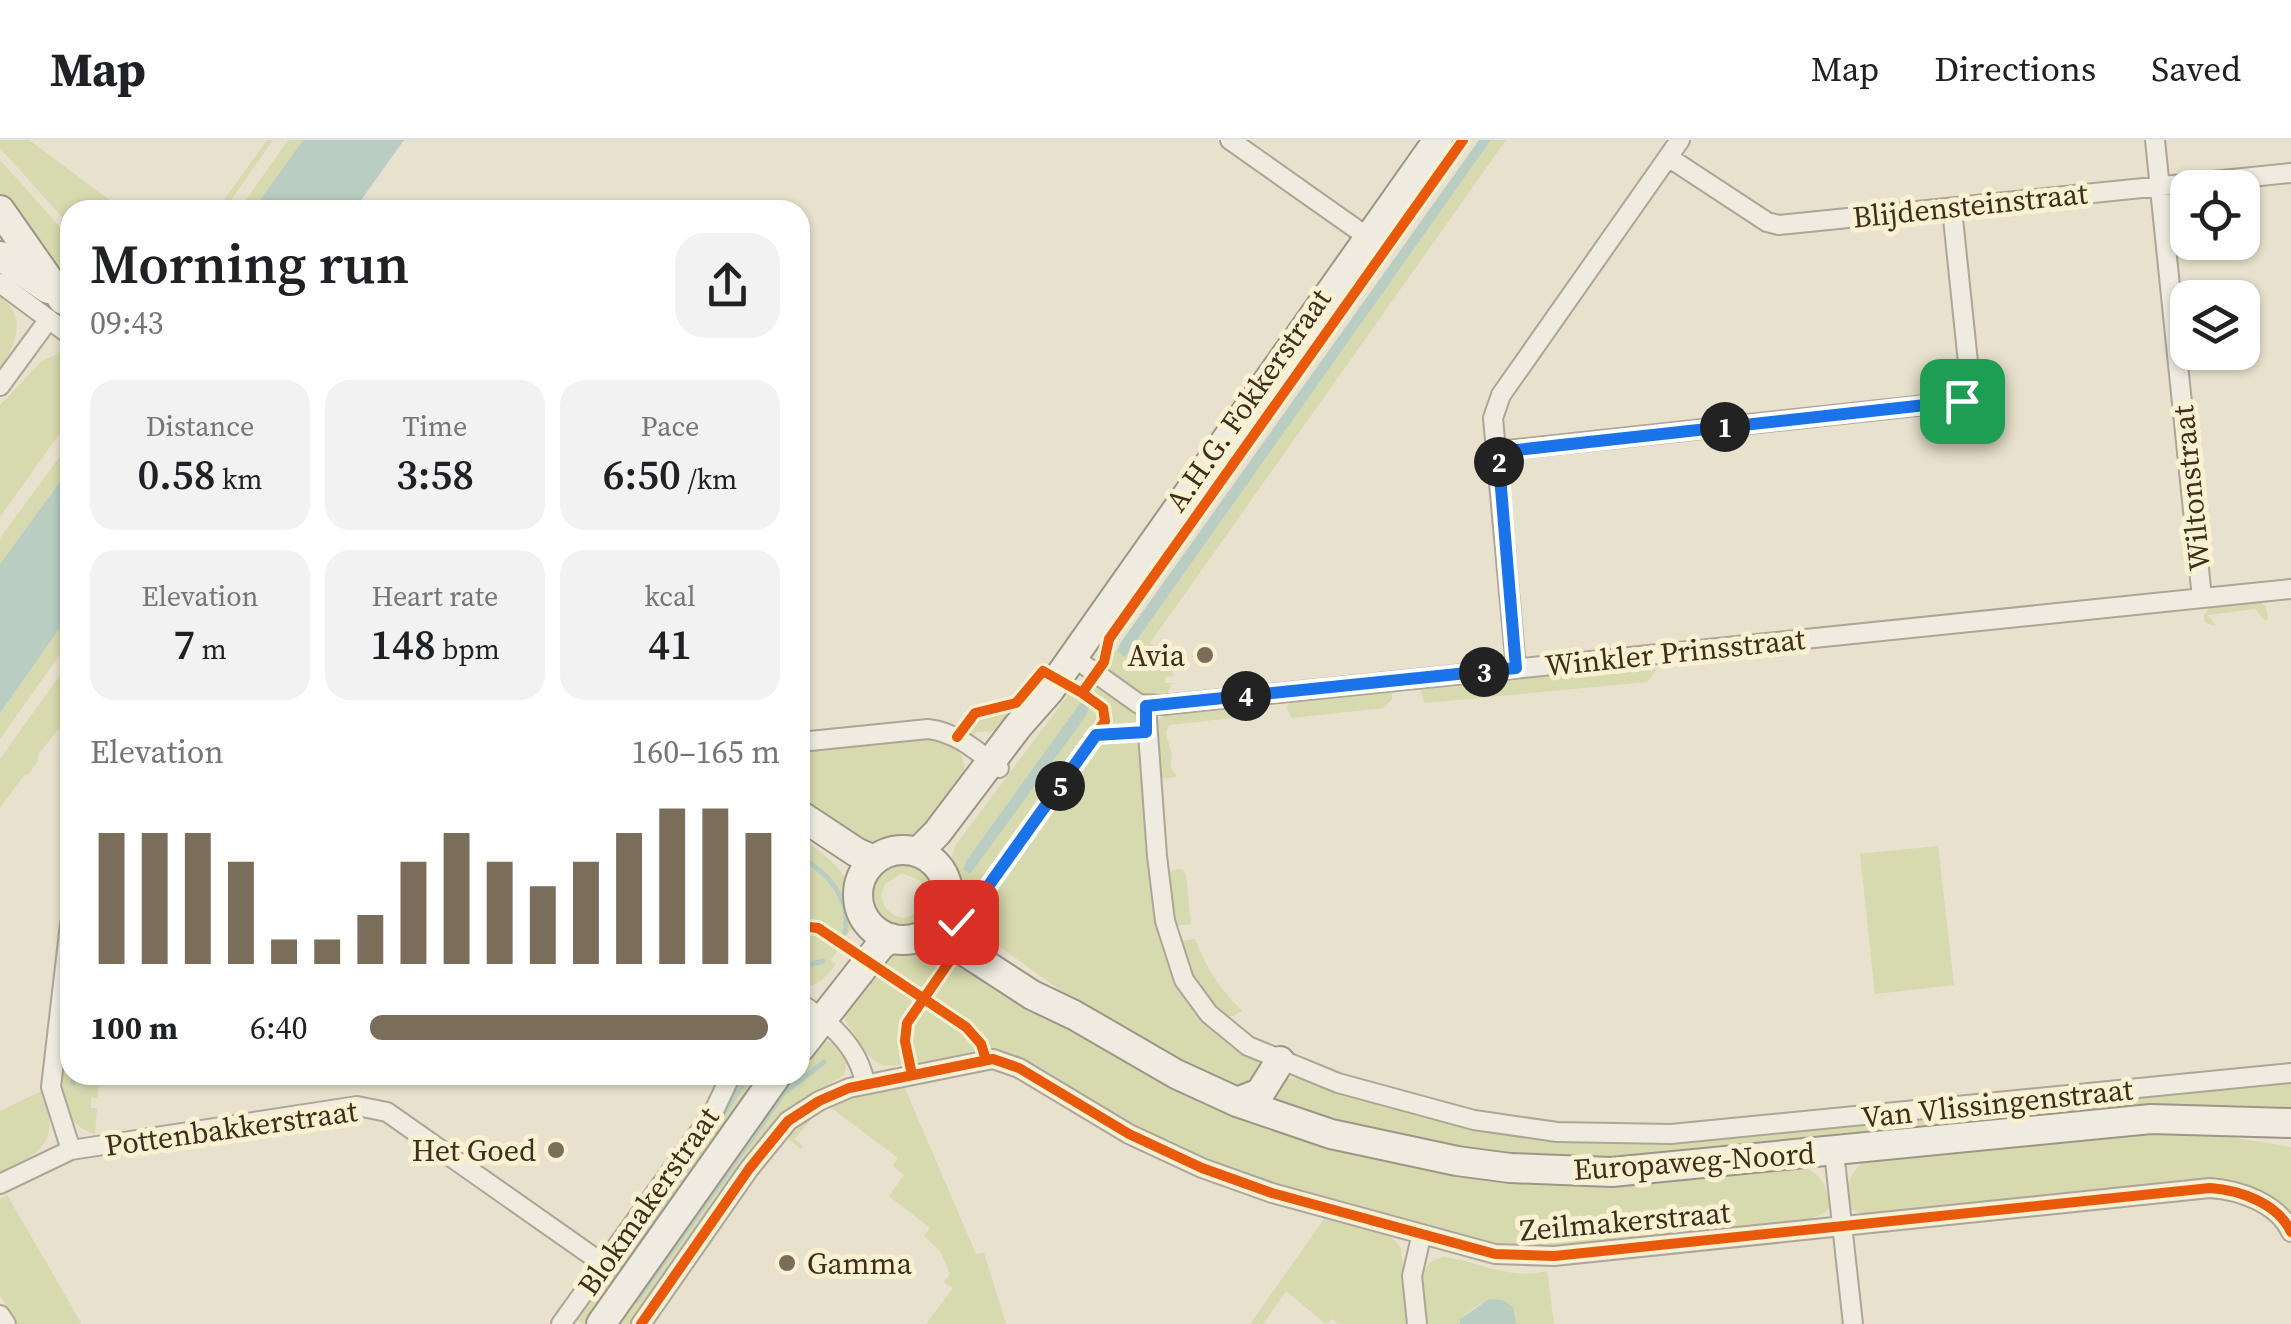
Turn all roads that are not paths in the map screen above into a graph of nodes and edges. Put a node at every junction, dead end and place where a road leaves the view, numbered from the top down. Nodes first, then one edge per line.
1 (1230, 140) edge
2 (1438, 140) edge
3 (1680, 140) edge
4 (2156, 140) edge
5 (1668, 158) junction
6 (2291, 173) edge
7 (2160, 184) junction
8 (0, 210) edge
9 (1952, 210) junction
10 (1369, 238) junction
11 (0, 256) edge
12 (0, 284) edge
13 (60, 306) edge
14 (60, 307) edge
15 (60, 308) edge
16 (60, 309) edge
17 (0, 386) edge
18 (1498, 452) junction
19 (2291, 589) edge
20 (2202, 598) junction
21 (1073, 658) junction
22 (1516, 668) junction
23 (1146, 706) junction
24 (810, 741) edge
25 (995, 765) junction
26 (810, 822) edge
27 (810, 837) edge
28 (929, 860) junction
29 (867, 870) junction
30 (939, 920) junction
31 (879, 930) junction
32 (60, 1010) edge
33 (810, 1015) edge
34 (810, 1017) edge
35 (1280, 1060) junction
36 (2291, 1073) edge
37 (865, 1083) junction
38 (726, 1085) edge
39 (770, 1085) edge
40 (1237, 1102) junction
41 (2223, 1123) junction
42 (2291, 1123) edge
43 (2291, 1142) edge
44 (71, 1150) junction
45 (1834, 1152) junction
46 (0, 1184) edge
47 (1843, 1226) junction
48 (2291, 1232) edge
49 (1421, 1236) junction
50 (602, 1263) junction
51 (0, 1315) edge
52 (6, 1324) edge
53 (561, 1324) edge
54 (601, 1324) edge
55 (640, 1324) edge
56 (1417, 1324) edge
57 (1853, 1324) edge

1 - 10 street
2 - 10 main road, A.H.G. Fokkerstraat
3 - 5 street
4 - 7 street, Wiltonstraat
5 - 9 street, Blijdensteinstraat
5 - 18 street
6 - 7 street, Blijdensteinstraat
7 - 9 street, Blijdensteinstraat
7 - 20 street, Wiltonstraat
8 - 13 main road
9 - 18 street
10 - 21 main road, A.H.G. Fokkerstraat
11 - 14 main road
12 - 15 street
16 - 17 street
18 - 22 street
19 - 20 street, Winkler Prinsstraat
20 - 22 street, Winkler Prinsstraat
21 - 23 street
21 - 25 main road, A.H.G. Fokkerstraat
22 - 23 street, Winkler Prinsstraat
23 - 35 street, Van Vlissingenstraat
24 - 25 street
25 - 28 main road, A.H.G. Fokkerstraat
26 - 29 main road
27 - 29 main road
28 - 29 main road
28 - 30 main road
29 - 31 main road
30 - 31 main road
30 - 40 main road, Europaweg-Noord
31 - 33 main road
32 - 44 street
34 - 37 street
35 - 36 street, Van Vlissingenstraat
35 - 40 main road
37 - 49 street, Zeilmakerstraat
37 - 55 street, Zeilmakerstraat
38 - 50 street, Blokmakerstraat
39 - 54 main road
40 - 45 main road, Europaweg-Noord
41 - 42 main road, Europaweg-Noord
41 - 43 main road, Europaweg-Noord
41 - 45 main road, Europaweg-Noord
44 - 46 street, Pottenbakkerstraat
44 - 50 street, Pottenbakkerstraat
45 - 47 street
47 - 48 street, Zeilmakerstraat
47 - 49 street, Zeilmakerstraat
47 - 57 street
49 - 56 street
50 - 53 street, Blokmakerstraat
51 - 52 street

